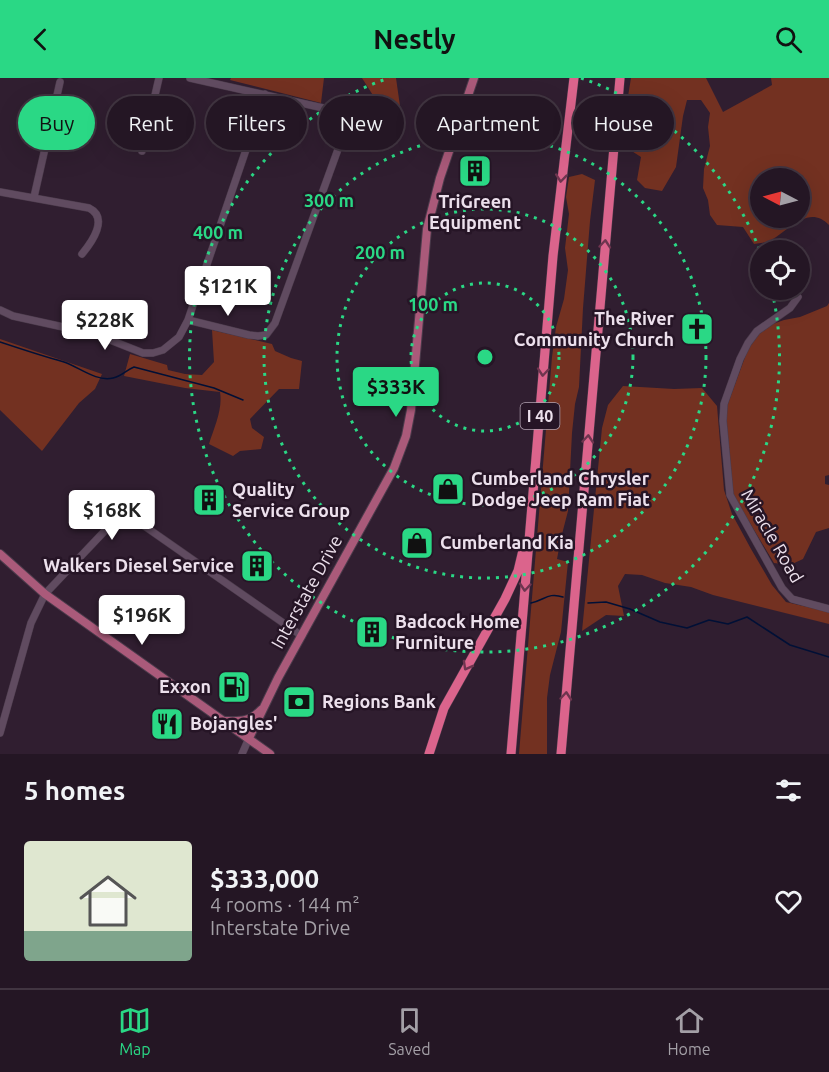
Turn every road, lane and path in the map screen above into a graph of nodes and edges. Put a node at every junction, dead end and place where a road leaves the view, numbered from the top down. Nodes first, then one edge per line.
1 (159, 78) edge
2 (190, 78) edge
3 (474, 78) edge
4 (574, 78) edge
5 (620, 78) edge
6 (60, 82) dead end
7 (265, 94) junction
8 (142, 151) dead end
9 (0, 192) edge
10 (34, 197) junction
11 (82, 254) dead end
12 (796, 300) edge
13 (0, 310) edge
14 (188, 320) junction
15 (531, 517) junction
16 (0, 554) edge
17 (45, 594) junction
18 (829, 609) edge
19 (302, 636) junction
20 (265, 705) junction
21 (224, 721) junction
22 (0, 733) edge
23 (249, 738) junction
24 (242, 754) edge
25 (270, 754) edge
26 (429, 754) edge
27 (511, 754) edge
28 (562, 754) edge

1 - 8 street
2 - 7 street
3 - 19 main road, Interstate Drive
4 -> 15 highway, I 40
28 -> 5 highway
6 - 10 street
7 - 14 street
7 - 14 street
9 - 10 street
10 - 11 street
12 - 18 street, Miracle Road
13 - 14 street
15 -> 26 highway
15 -> 27 highway, I 40
16 - 17 main road
17 - 19 street
17 - 21 main road
17 - 22 street
19 - 20 main road, Interstate Drive
20 - 21 main road
20 - 23 main road, Interstate Drive
21 - 23 main road
23 - 24 street
23 - 25 main road

